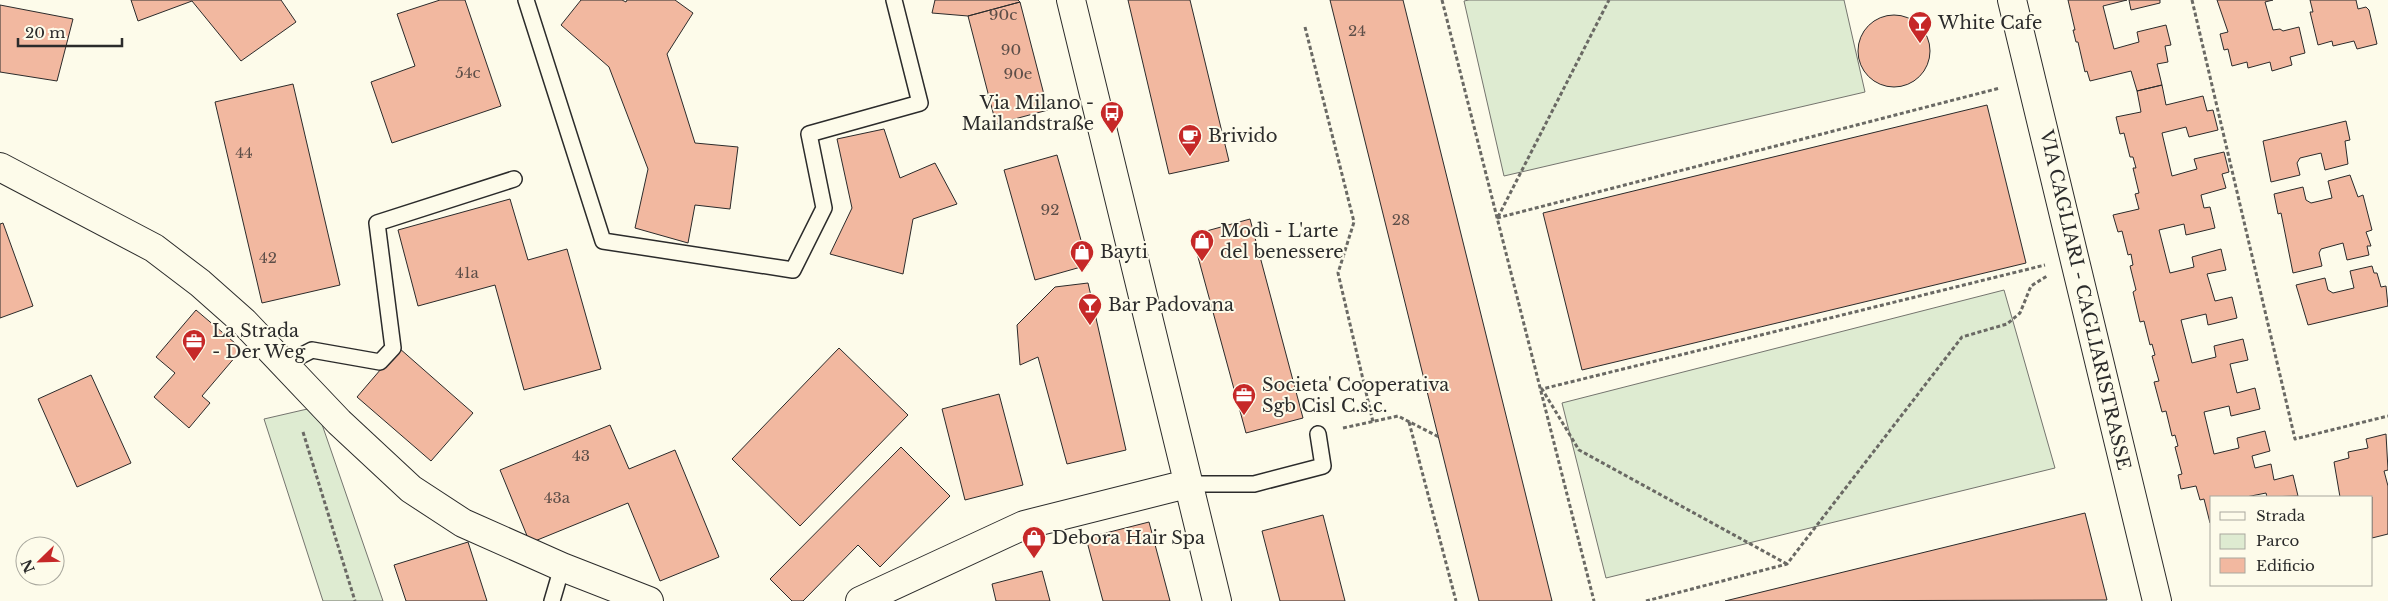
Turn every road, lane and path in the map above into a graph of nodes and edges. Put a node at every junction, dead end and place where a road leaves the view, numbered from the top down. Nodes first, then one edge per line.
1 (526, 0) edge
2 (894, 0) edge
3 (1071, 0) edge
4 (1442, 0) edge
5 (1609, 0) edge
6 (2012, 0) edge
7 (2192, 0) edge
8 (1305, 27) dead end
9 (2032, 80) junction
10 (0, 168) edge
11 (514, 179) dead end
12 (1497, 218) junction
13 (2075, 259) junction
14 (286, 364) junction
15 (1542, 389) junction
16 (2388, 416) edge
17 (1373, 422) junction
18 (1409, 422) junction
19 (301, 426) dead end
20 (1318, 434) joint
21 (1439, 437) dead end
22 (1187, 484) junction
23 (1787, 564) junction
24 (562, 567) junction
25 (355, 601) edge
26 (552, 601) edge
27 (649, 601) edge
28 (860, 601) edge
29 (1217, 601) edge
30 (1456, 601) edge
31 (1594, 601) edge
32 (1646, 601) edge
33 (2157, 601) edge

1 - 2 lane
3 - 22 street
4 - 12 path
5 - 12 path
6 - 9 street, VIA CAGLIARI - CAGLIARISTRASSE
7 - 16 path
8 - 17 path
9 - 12 path
9 - 13 street, VIA CAGLIARI - CAGLIARISTRASSE
10 - 14 street
11 - 14 lane
12 - 15 path
13 - 15 path
13 - 23 path
13 - 33 street, VIA CAGLIARI - CAGLIARISTRASSE
14 - 24 street
15 - 23 path
15 - 31 path
17 - 18 path
17 - 20 path
18 - 21 path
18 - 30 path
19 - 25 path
20 - 22 lane
22 - 28 street
22 - 29 street
23 - 32 path
24 - 26 lane
24 - 27 street

